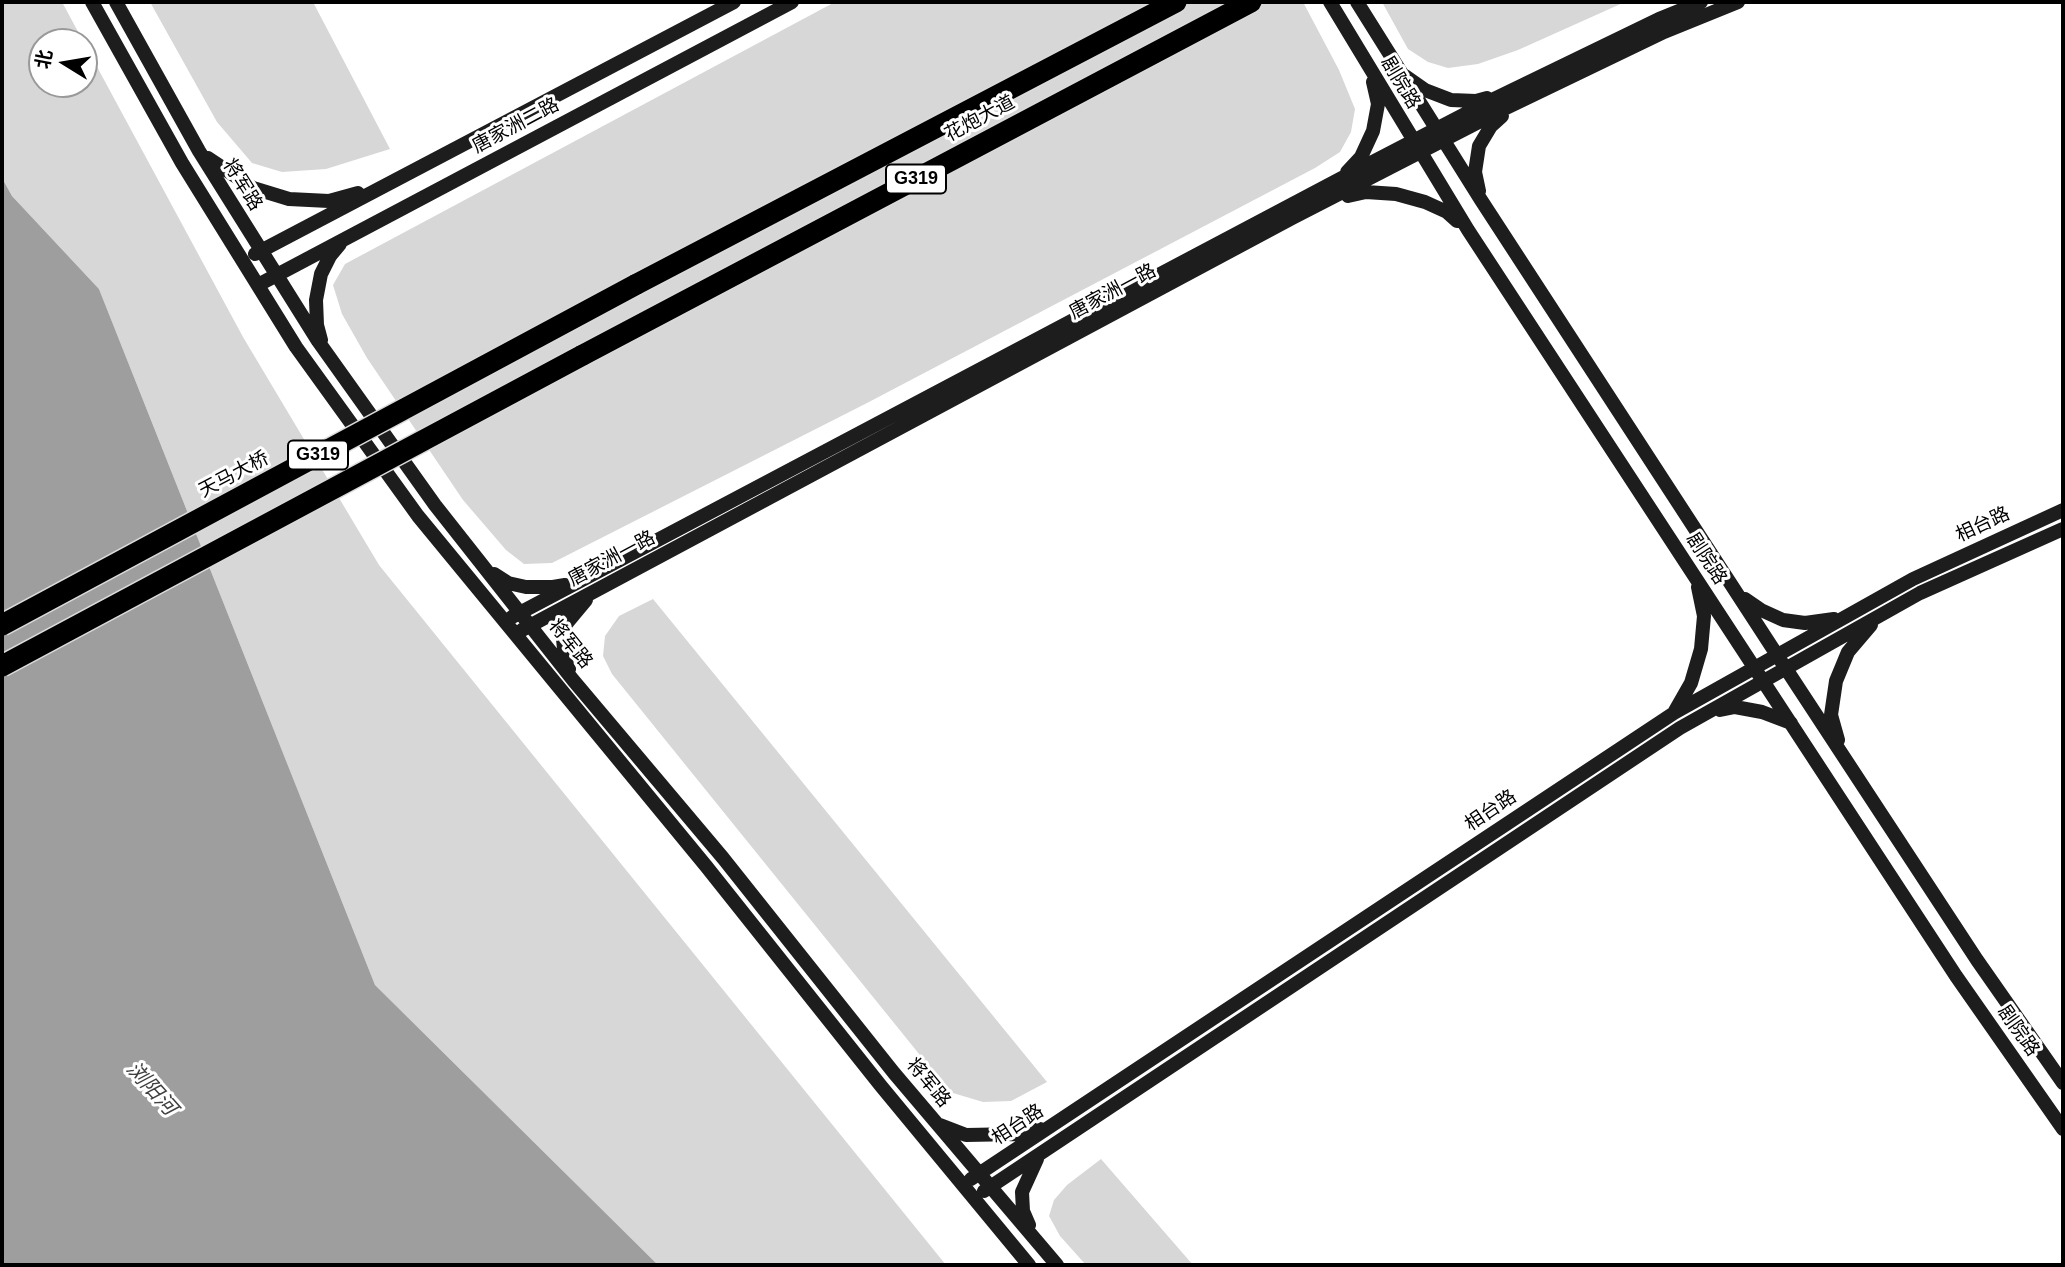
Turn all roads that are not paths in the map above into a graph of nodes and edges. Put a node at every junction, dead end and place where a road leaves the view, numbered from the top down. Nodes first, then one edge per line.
1 (92, 2) edge
2 (116, 2) edge
3 (734, 2) edge
4 (792, 2) edge
5 (1176, 2) edge
6 (1251, 2) edge
7 (1329, 2) edge
8 (1357, 2) edge
9 (1702, 2) edge
10 (1738, 2) edge
11 (1370, 71) junction
12 (1400, 72) junction
13 (1511, 99) junction
14 (1439, 135) junction
15 (1416, 147) junction
16 (199, 151) junction
17 (1340, 179) junction
18 (383, 187) junction
19 (1480, 200) junction
20 (1326, 201) junction
21 (1468, 230) junction
22 (345, 239) junction
23 (261, 251) junction
24 (243, 261) junction
25 (277, 275) junction
26 (258, 285) junction
27 (635, 285) joint
28 (325, 351) junction
29 (2063, 510) edge
30 (2063, 529) edge
31 (485, 568) junction
32 (1697, 579) junction
33 (580, 581) junction
34 (596, 590) junction
35 (1738, 594) junction
36 (520, 613) junction
37 (1878, 617) junction
38 (1843, 618) junction
39 (504, 621) junction
40 (2, 625) edge
41 (530, 626) junction
42 (514, 634) junction
43 (1777, 655) junction
44 (2, 666) edge
45 (1754, 667) junction
46 (1786, 668) junction
47 (573, 680) junction
48 (1763, 681) junction
49 (1674, 713) junction
50 (1705, 714) junction
51 (1791, 723) junction
52 (1843, 755) junction
53 (2063, 1083) edge
54 (937, 1124) junction
55 (1052, 1126) junction
56 (2063, 1129) edge
57 (1040, 1155) junction
58 (979, 1174) junction
59 (962, 1185) junction
60 (990, 1187) junction
61 (974, 1198) junction
62 (1035, 1239) junction
63 (1029, 1265) edge
64 (1057, 1265) edge

1 - 24 street, 将军路
2 - 16 street, 将军路
3 - 18 street, 唐家洲二路
4 - 22 street, 唐家洲二路
5 - 27 highway, 花炮大道 / G319
6 - 44 highway, 花炮大道 / G319, bridge
7 - 11 street, 剧院路
8 - 12 street, 剧院路
9 - 13 street, 唐家洲一路
10 - 13 street, 唐家洲一路
11 - 15 street, 剧院路
11 - 17 street
12 - 13 street
12 - 14 street, 剧院路
13 - 14 street, 唐家洲一路
13 - 19 street
14 - 15 street, 唐家洲一路
14 - 19 street, 剧院路
15 - 17 street, 唐家洲一路
15 - 20 street, 唐家洲一路
15 - 21 street, 剧院路
16 - 18 street
16 - 23 street, 将军路
17 - 33 street, 唐家洲一路
18 - 23 street, 唐家洲二路
19 - 35 street, 剧院路
20 - 21 street
20 - 34 street, 唐家洲一路
21 - 32 street, 剧院路
22 - 25 street, 唐家洲二路
22 - 28 street
23 - 24 street, 唐家洲二路
23 - 25 street, 将军路
24 - 26 street, 将军路
25 - 26 street, 唐家洲二路
25 - 28 street, 将军路
26 - 39 street, 将军路
27 - 40 highway, 天马大桥 / G319, bridge
28 - 31 street, 将军路
29 - 38 street, 相台路
30 - 37 street, 相台路
31 - 33 street
31 - 36 street, 将军路
32 - 45 street, 剧院路
32 - 49 street
33 - 36 street, 唐家洲一路
34 - 41 street, 唐家洲一路
34 - 47 street
35 - 38 street
35 - 43 street, 剧院路
36 - 39 street, 唐家洲一路
36 - 41 street, 将军路
37 - 46 street, 相台路
37 - 52 street
38 - 43 street, 相台路
39 - 42 street, 将军路
41 - 42 street, 唐家洲一路
41 - 47 street, 将军路
42 - 59 street, 将军路
43 - 45 street, 相台路
43 - 46 street, 剧院路
45 - 48 street, 剧院路
45 - 49 street, 相台路
46 - 48 street, 相台路
46 - 52 street, 剧院路
47 - 54 street, 将军路
48 - 50 street, 相台路
48 - 51 street, 剧院路
49 - 55 street, 相台路
50 - 51 street
50 - 57 street, 相台路
51 - 56 street, 剧院路
52 - 53 street, 剧院路
54 - 55 street
54 - 58 street, 将军路
55 - 58 street, 相台路
57 - 60 street, 相台路
57 - 62 street
58 - 59 street, 相台路
58 - 60 street, 将军路
59 - 61 street, 将军路
60 - 61 street, 相台路
60 - 62 street, 将军路
61 - 63 street, 将军路
62 - 64 street, 将军路

